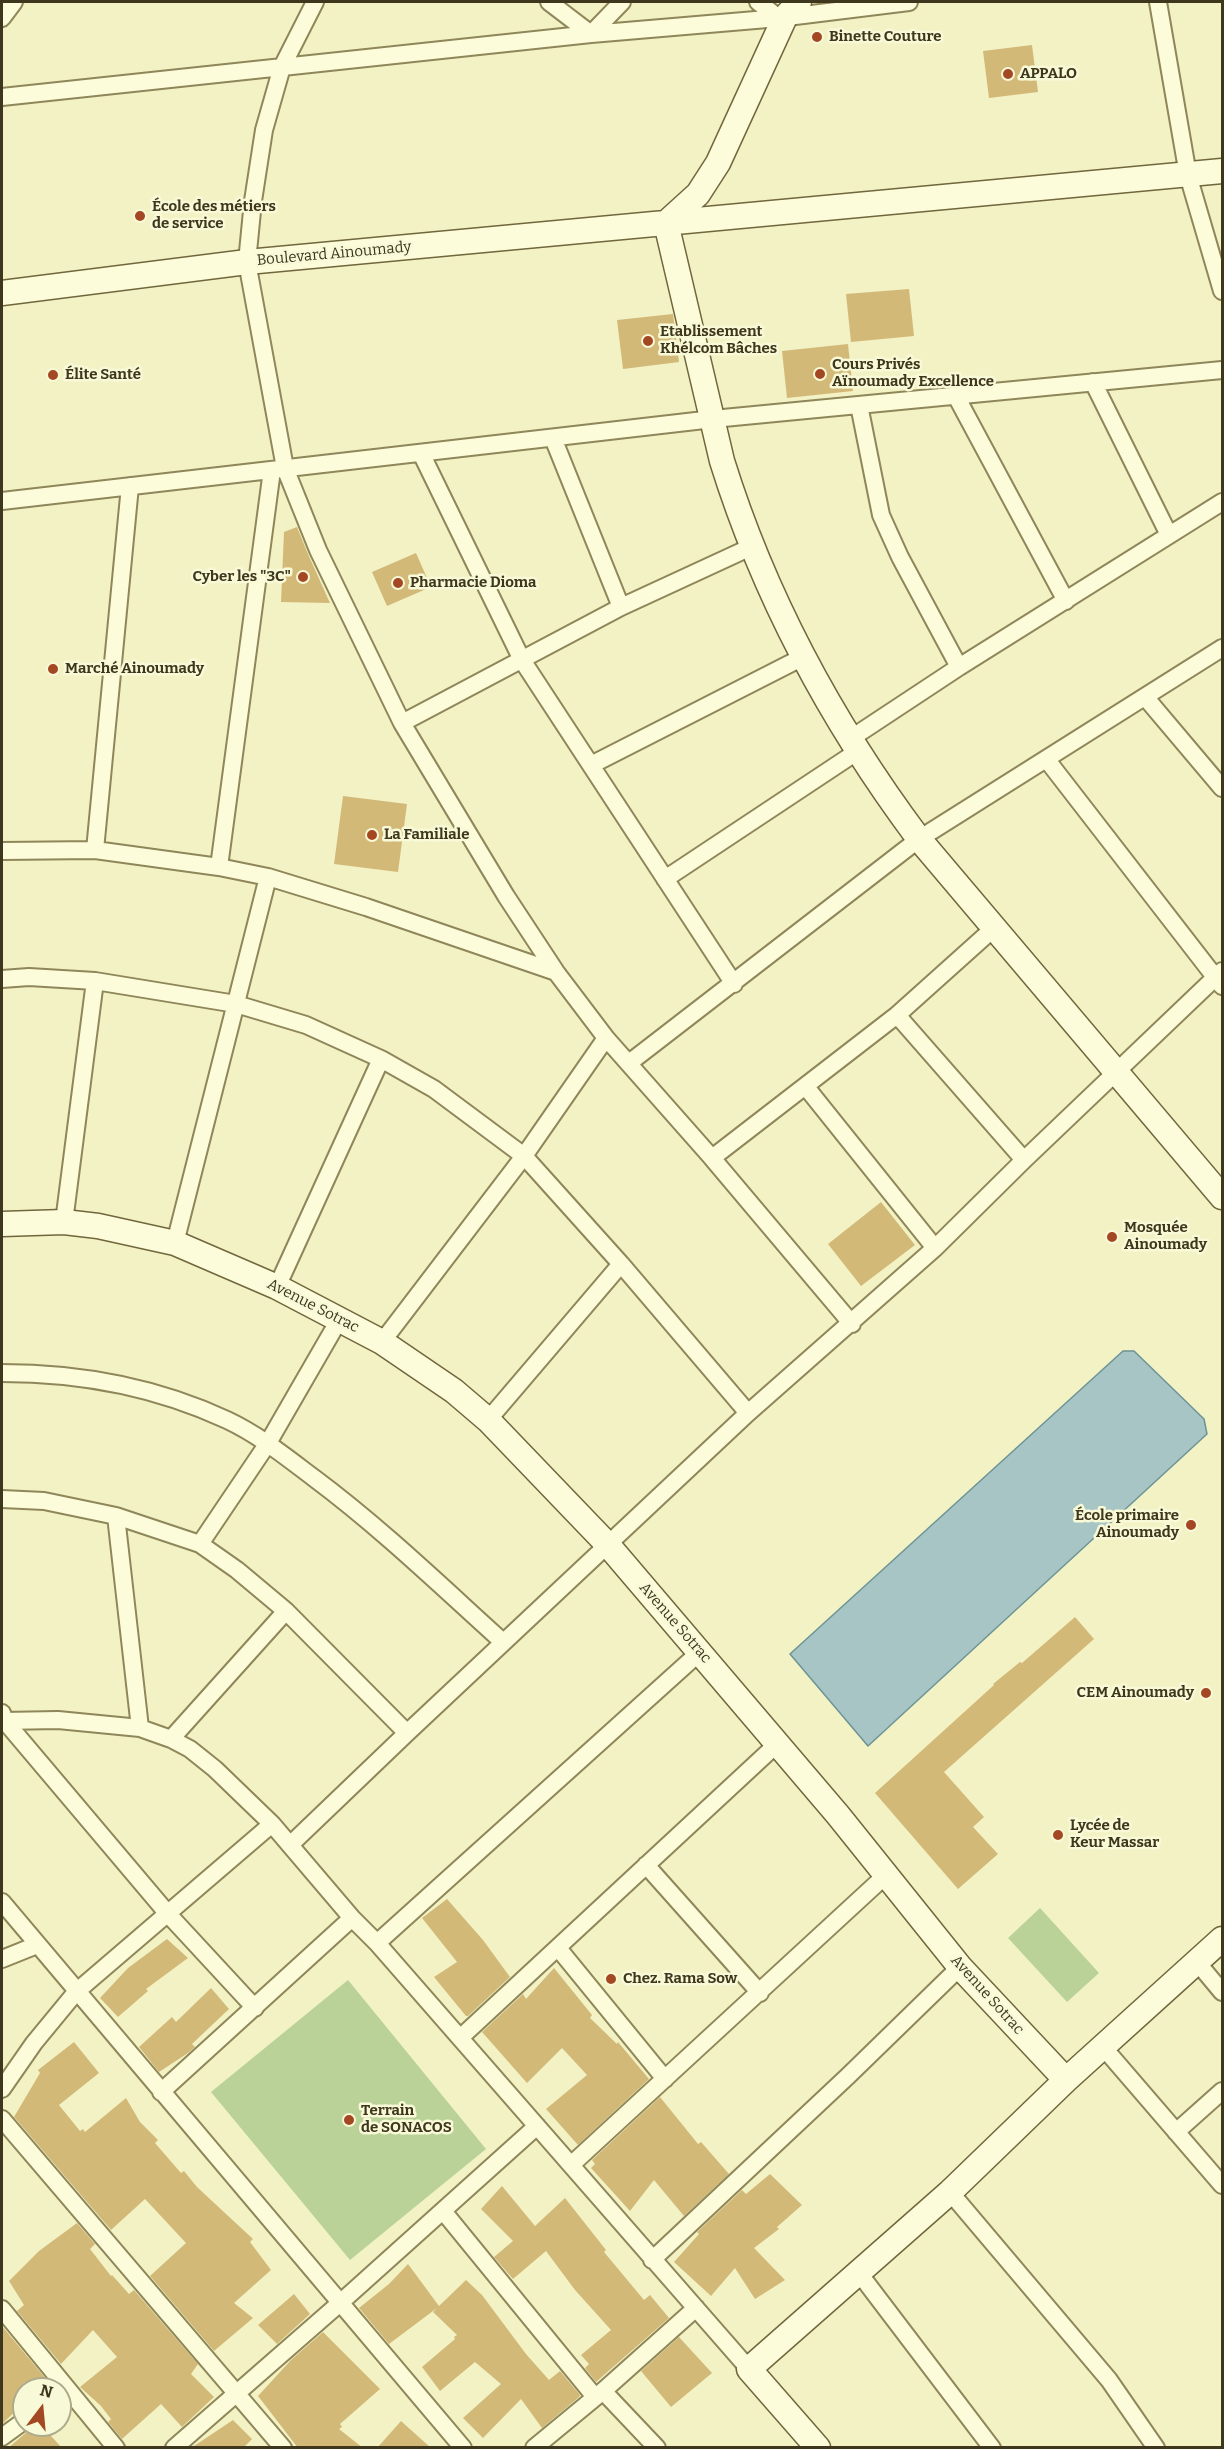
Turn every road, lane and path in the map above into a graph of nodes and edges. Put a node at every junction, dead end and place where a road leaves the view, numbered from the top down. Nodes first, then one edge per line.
1 (14, 2) edge
2 (315, 2) edge
3 (549, 2) edge
4 (622, 2) edge
5 (758, 2) edge
6 (909, 2) edge
7 (1158, 2) edge
8 (788, 12) edge
9 (2, 18) edge
10 (591, 34) junction
11 (282, 67) junction
12 (2, 97) edge
13 (1222, 171) edge
14 (1188, 175) junction
15 (666, 223) junction
16 (248, 262) junction
17 (1222, 291) edge
18 (2, 292) edge
19 (1222, 370) edge
20 (1093, 382) junction
21 (956, 396) junction
22 (859, 405) junction
23 (713, 419) junction
24 (553, 438) junction
25 (421, 453) junction
26 (278, 469) junction
27 (130, 486) junction
28 (2, 501) edge
29 (1222, 502) edge
30 (1169, 535) junction
31 (752, 547) junction
32 (1066, 601) junction
33 (621, 607) junction
34 (1222, 648) edge
35 (803, 657) junction
36 (522, 660) junction
37 (959, 667) junction
38 (1146, 698) junction
39 (402, 723) junction
40 (854, 745) junction
41 (1047, 759) junction
42 (591, 765) junction
43 (1222, 788) edge
44 (919, 839) junction
45 (2, 850) edge
46 (95, 850) junction
47 (219, 867) junction
48 (268, 877) junction
49 (665, 879) junction
50 (994, 928) junction
51 (556, 972) junction
52 (1220, 978) edge
53 (2, 979) edge
54 (95, 981) junction
55 (734, 984) junction
56 (236, 1004) junction
57 (897, 1015) junction
58 (606, 1038) junction
59 (381, 1059) junction
60 (629, 1063) junction
61 (1117, 1072) junction
62 (806, 1087) junction
63 (524, 1155) junction
64 (712, 1158) junction
65 (1024, 1160) junction
66 (1222, 1197) edge
67 (64, 1222) junction
68 (2, 1224) edge
69 (175, 1243) junction
70 (935, 1248) junction
71 (621, 1264) junction
72 (277, 1287) junction
73 (339, 1320) junction
74 (852, 1324) junction
75 (382, 1342) junction
76 (2, 1373) edge
77 (748, 1413) junction
78 (488, 1420) junction
79 (268, 1443) junction
80 (2, 1499) edge
81 (116, 1516) junction
82 (200, 1544) junction
83 (608, 1545) junction
84 (286, 1611) junction
85 (503, 1642) junction
86 (701, 1651) junction
87 (2, 1717) edge
88 (140, 1728) junction
89 (407, 1733) junction
90 (171, 1739) junction
91 (777, 1744) junction
92 (272, 1824) junction
93 (290, 1845) junction
94 (646, 1865) junction
95 (886, 1875) junction
96 (2, 1902) edge
97 (168, 1914) junction
98 (352, 1918) junction
99 (1222, 1939) edge
100 (376, 1943) junction
101 (37, 1946) junction
102 (558, 1948) junction
103 (2, 1959) edge
104 (1197, 1962) junction
105 (960, 1967) junction
106 (76, 1992) junction
107 (1222, 1992) edge
108 (760, 1993) junction
109 (255, 2008) junction
110 (460, 2038) junction
111 (1104, 2048) junction
112 (665, 2079) junction
113 (1066, 2080) junction
114 (2, 2089) edge
115 (1222, 2091) edge
116 (161, 2092) junction
117 (2, 2119) edge
118 (537, 2126) junction
119 (1176, 2132) junction
120 (571, 2165) junction
121 (1222, 2185) edge
122 (950, 2192) junction
123 (443, 2211) junction
124 (652, 2260) junction
125 (859, 2273) junction
126 (340, 2303) junction
127 (2, 2308) edge
128 (696, 2308) junction
129 (749, 2369) junction
130 (52, 2377) edge
131 (238, 2393) junction
132 (599, 2394) junction
133 (72, 2402) edge
134 (116, 2448) edge
135 (174, 2448) edge
136 (283, 2448) edge
137 (464, 2448) edge
138 (534, 2448) edge
139 (657, 2448) edge
140 (818, 2448) edge
141 (992, 2448) edge
142 (1156, 2448) edge

1 - 9 street
2 - 11 street
3 - 10 street
4 - 10 street
5 - 8 street
6 - 8 street
7 - 14 street
8 - 10 street
8 - 15 street
10 - 11 street
11 - 12 street
11 - 16 street
13 - 14 street, Boulevard Ainoumady
14 - 15 street, Boulevard Ainoumady
14 - 17 street
15 - 16 street, Boulevard Ainoumady
15 - 23 street
16 - 18 street, Boulevard Ainoumady
16 - 26 street
19 - 20 street
20 - 21 street
20 - 30 street
21 - 22 street
21 - 32 street
22 - 23 street
22 - 37 street
23 - 24 street
23 - 31 street
24 - 25 street
24 - 33 street
25 - 26 street
25 - 36 street
26 - 27 street
26 - 39 street
26 - 47 street
27 - 28 street
27 - 46 street
29 - 30 street
30 - 32 street
31 - 33 street
31 - 35 street
32 - 37 street
33 - 36 street
34 - 38 street
35 - 40 street
35 - 42 street
36 - 39 street
36 - 42 street
37 - 40 street
38 - 41 street
38 - 43 street
39 - 51 street
40 - 44 street
40 - 49 street
41 - 44 street
41 - 52 street
42 - 49 street
44 - 50 street
44 - 55 street
45 - 46 street
46 - 47 street
47 - 48 street
48 - 51 street
48 - 56 street
49 - 55 street
50 - 57 street
50 - 61 street
51 - 58 street
52 - 61 street
53 - 54 street
54 - 56 street
54 - 67 street
55 - 60 street
56 - 59 street
56 - 69 street
57 - 62 street
57 - 65 street
58 - 60 street
58 - 63 street
59 - 63 street
59 - 72 street
60 - 64 street
61 - 65 street
61 - 66 street
62 - 64 street
62 - 70 street
63 - 71 street
63 - 75 street
64 - 74 street
65 - 70 street
67 - 68 street, Avenue Sotrac
67 - 69 street, Avenue Sotrac
69 - 72 street, Avenue Sotrac
70 - 74 street
71 - 77 street
71 - 78 street
72 - 73 street, Avenue Sotrac
73 - 75 street, Avenue Sotrac
73 - 79 street
74 - 77 street
75 - 78 street, Avenue Sotrac
76 - 79 street
77 - 83 street
78 - 83 street, Avenue Sotrac
79 - 82 street
79 - 85 street
80 - 81 street
81 - 82 street
81 - 88 street
82 - 84 street
83 - 85 street
83 - 86 street, Avenue Sotrac
84 - 89 street
84 - 90 street
85 - 89 street
86 - 91 street, Avenue Sotrac
86 - 100 street
87 - 88 street
87 - 97 street
88 - 90 street
89 - 93 street
90 - 92 street
91 - 94 street
91 - 95 street, Avenue Sotrac
92 - 93 street
92 - 97 street
93 - 98 street
94 - 102 street
94 - 108 street
95 - 105 street, Avenue Sotrac
95 - 108 street
96 - 101 street
97 - 106 street
97 - 109 street
98 - 100 street
98 - 109 street
99 - 104 street
100 - 110 street
101 - 103 street
101 - 106 street
102 - 110 street
102 - 112 street
104 - 107 street
104 - 111 street
105 - 113 street, Avenue Sotrac
105 - 124 street
106 - 114 street
106 - 116 street
108 - 112 street
109 - 116 street
110 - 118 street
111 - 113 street
111 - 119 street
112 - 120 street
113 - 122 street
115 - 119 street
116 - 126 street
117 - 131 street
118 - 120 street
118 - 123 street
119 - 121 street
120 - 124 street
122 - 125 street
122 - 142 street
123 - 126 street
123 - 132 street
124 - 128 street
125 - 129 street
125 - 141 street
126 - 131 street
126 - 137 street
127 - 130 street
128 - 129 street
128 - 132 street
129 - 140 street
131 - 135 street
131 - 136 street
132 - 138 street
132 - 139 street
133 - 134 street

